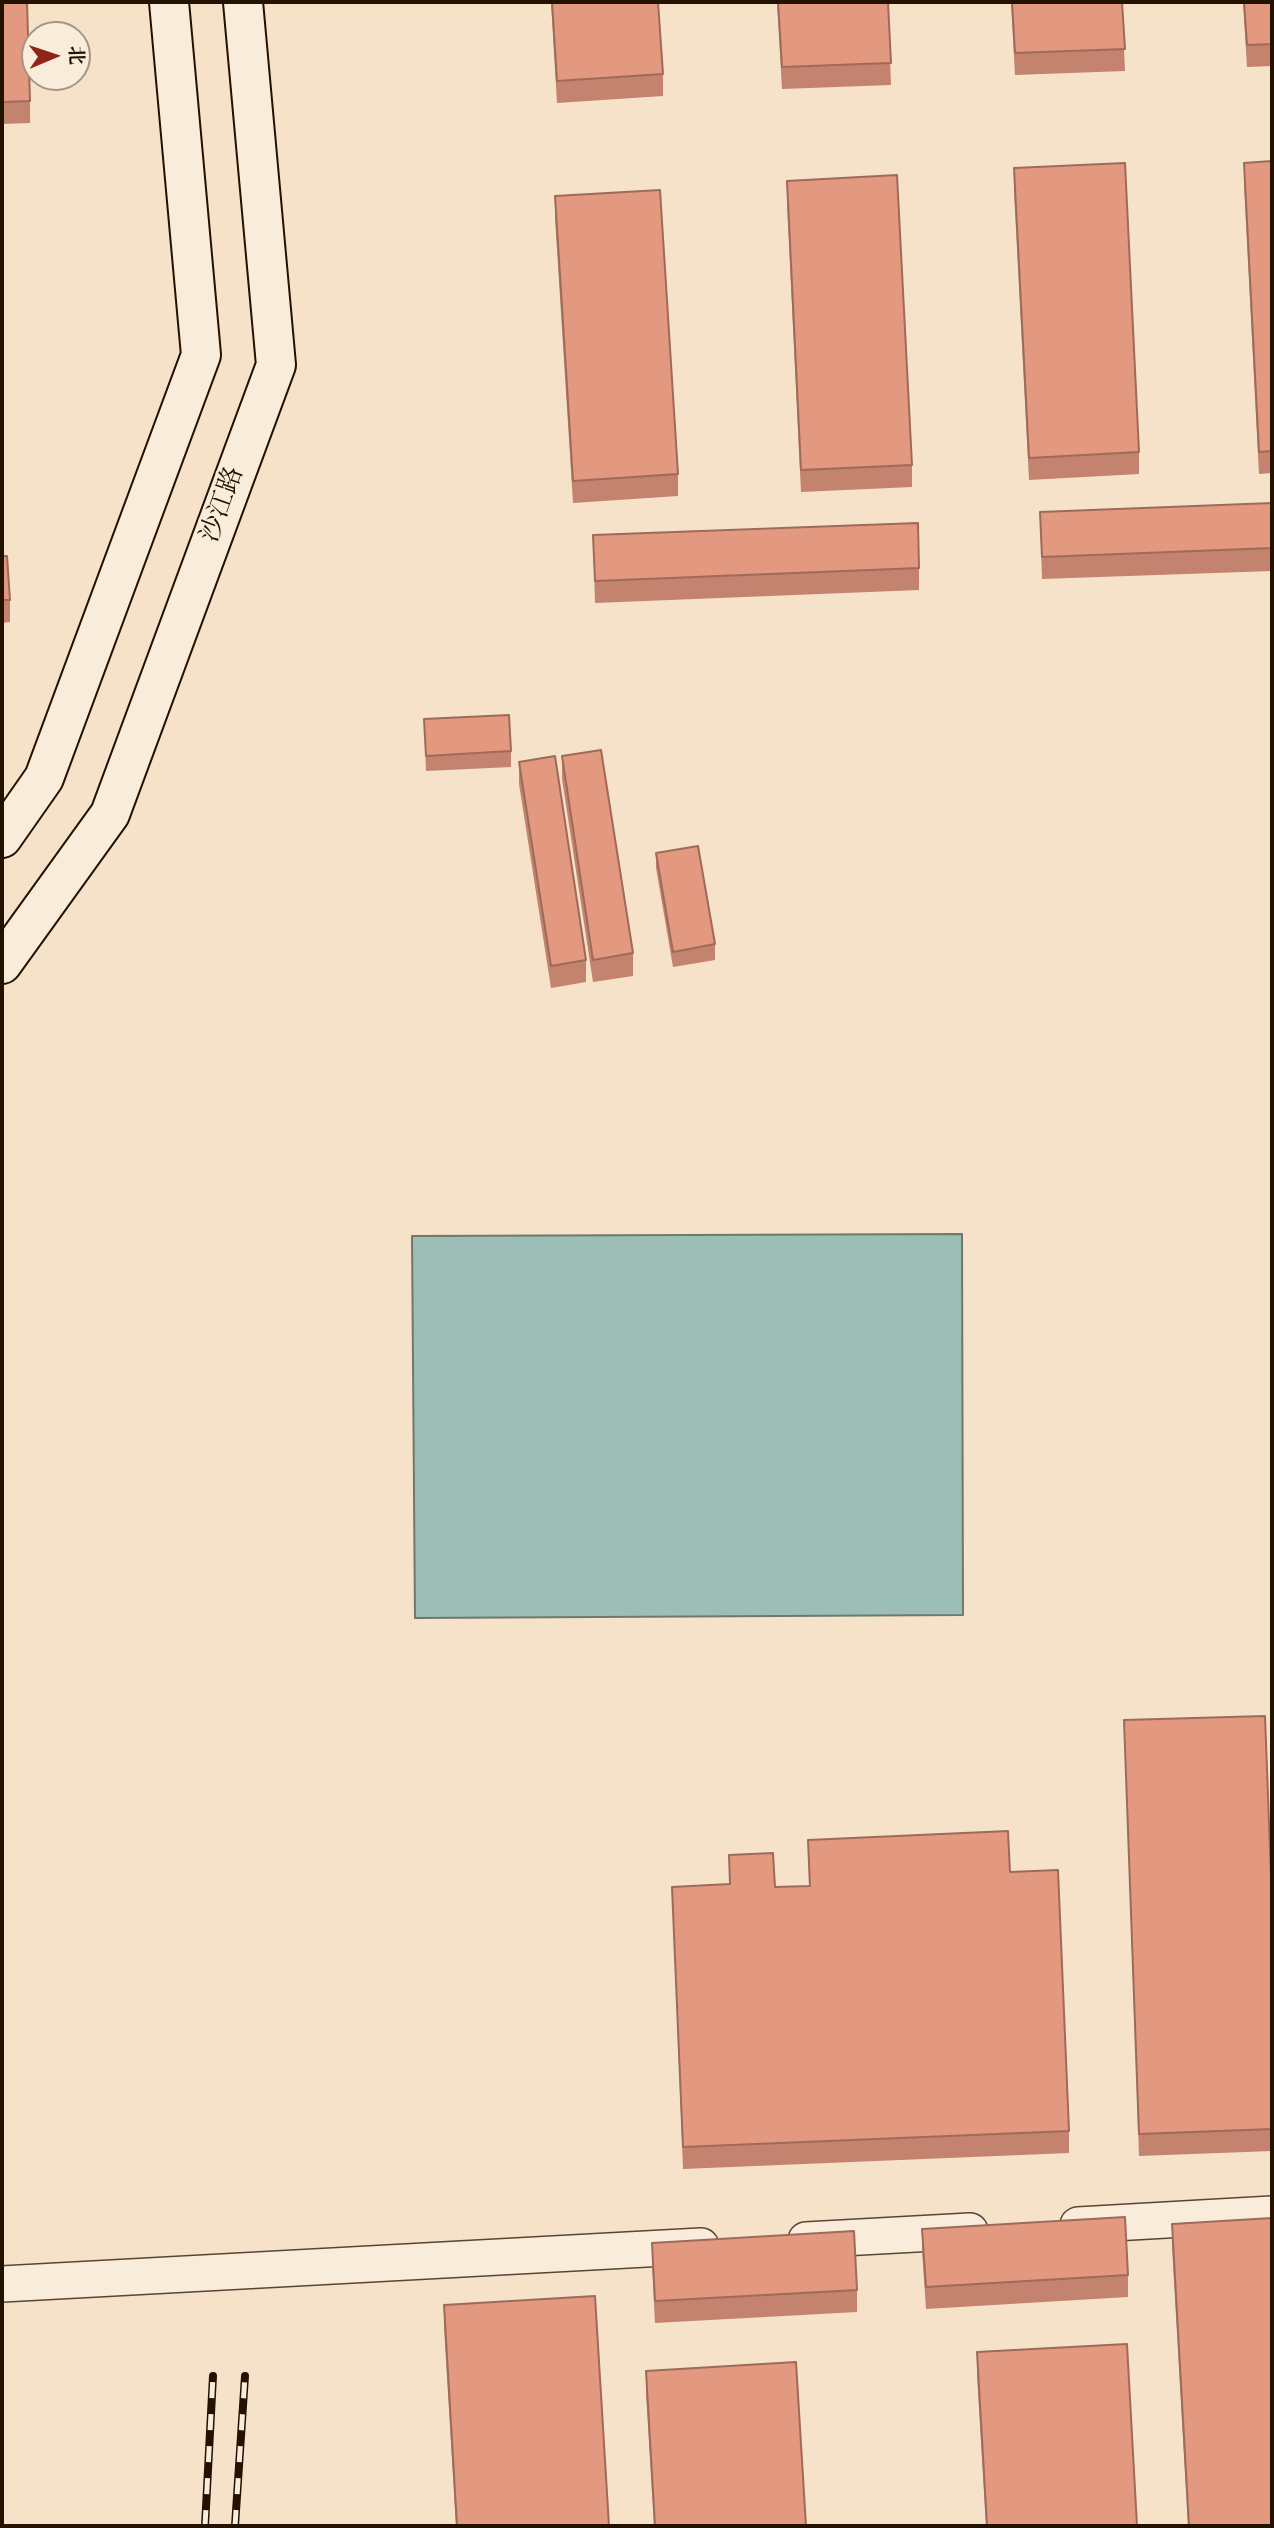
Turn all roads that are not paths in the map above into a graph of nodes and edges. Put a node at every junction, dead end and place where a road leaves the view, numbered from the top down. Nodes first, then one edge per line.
1 (169, 2) edge
2 (243, 2) edge
3 (2, 838) edge
4 (2, 964) edge
5 (1272, 2214) edge
6 (1049, 2227) edge
7 (1007, 2229) edge
8 (770, 2242) edge
9 (728, 2244) edge
10 (2, 2284) edge

1 - 3 main road
2 - 4 main road, 沙江路
5 - 6 street
7 - 8 street
9 - 10 street

